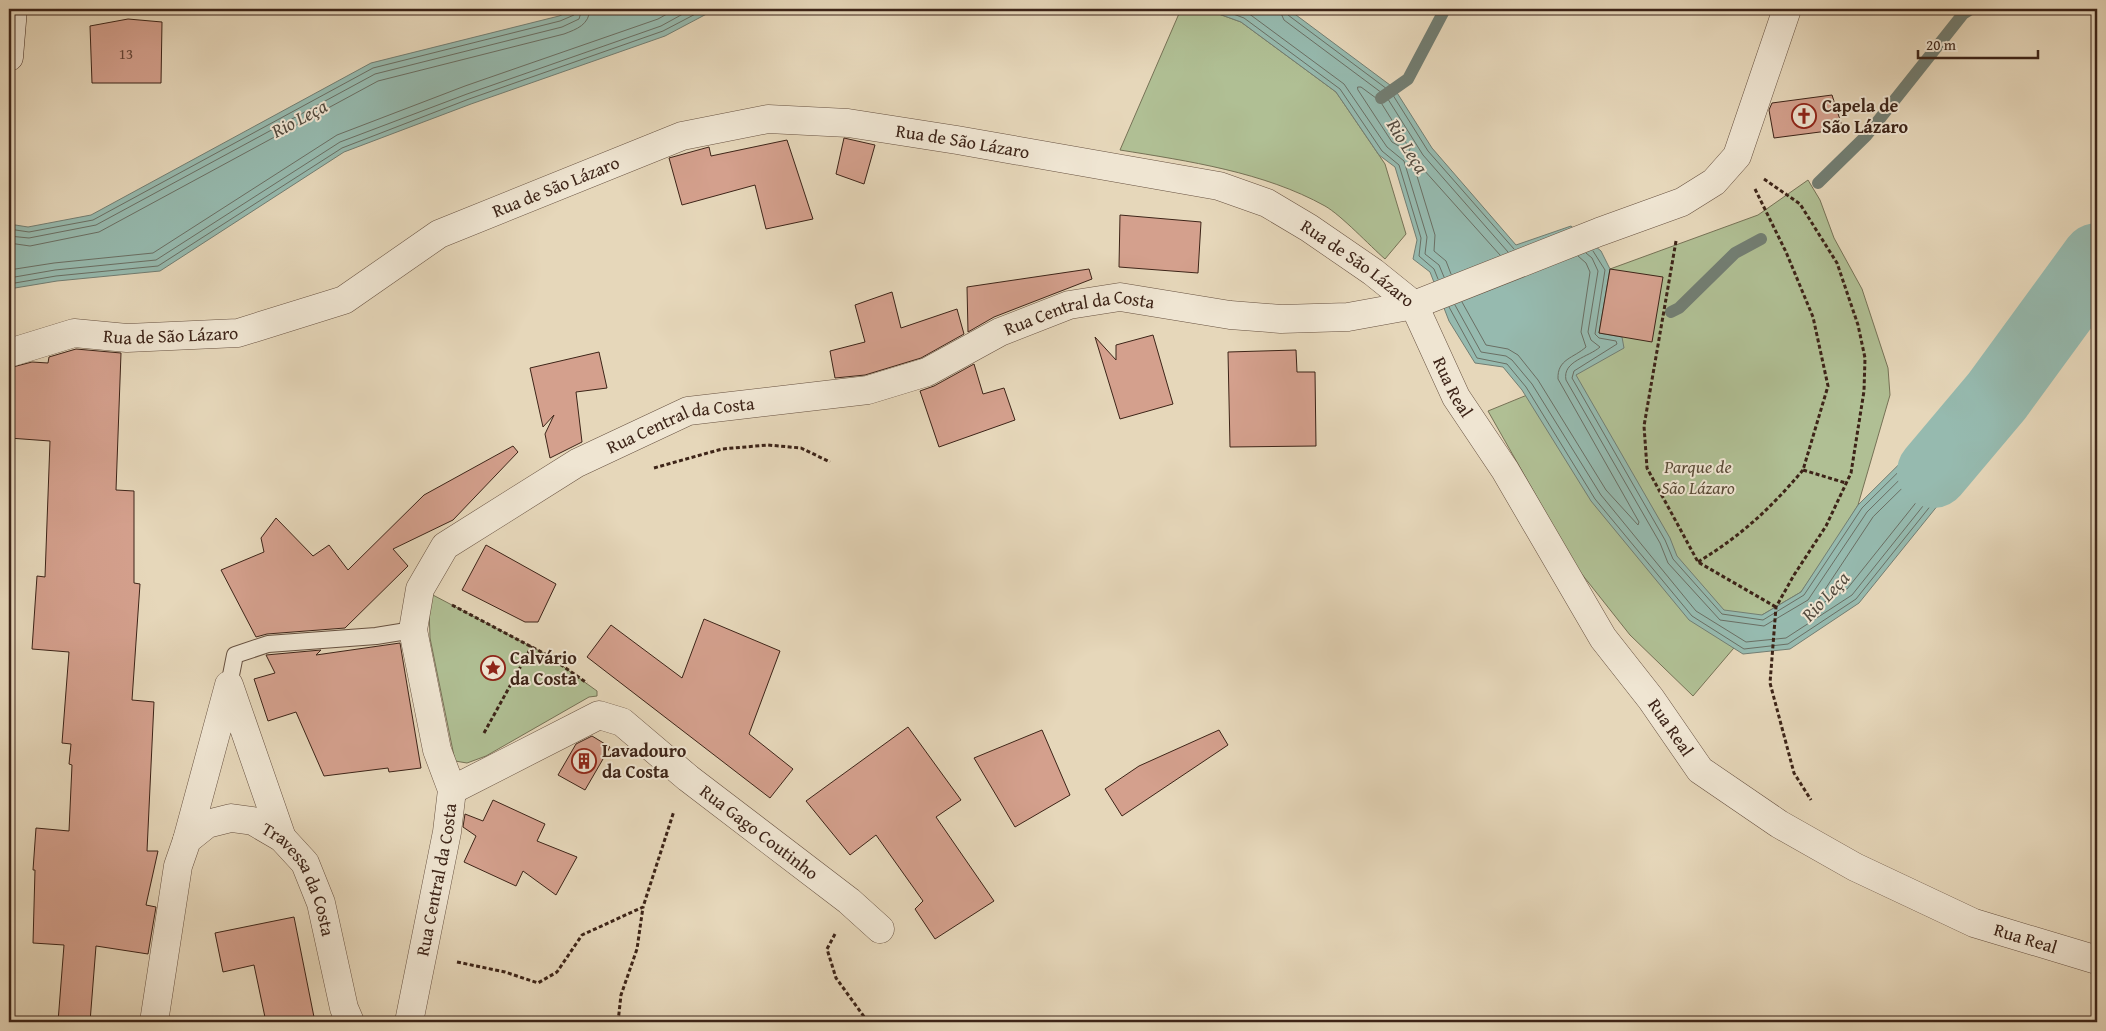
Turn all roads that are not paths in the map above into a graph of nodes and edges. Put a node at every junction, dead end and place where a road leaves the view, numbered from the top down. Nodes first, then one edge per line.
1 (13, 9) edge
2 (1787, 9) edge
3 (9, 57) edge
4 (1424, 302) junction
5 (9, 353) edge
6 (413, 630) junction
7 (229, 685) junction
8 (452, 790) junction
9 (282, 838) junction
10 (187, 840) junction
11 (880, 929) dead end
12 (2097, 960) edge
13 (154, 1022) edge
14 (350, 1022) edge
15 (408, 1022) edge

1 - 3 street
2 - 4 street, Rua de São Lázaro
4 - 5 street, Rua de São Lázaro
4 - 6 street, Rua Central da Costa
4 - 12 street, Rua Real
6 - 7 lane
6 - 8 street, Rua Central da Costa
7 - 9 street
7 - 10 street
8 - 11 street, Rua Gago Coutinho
8 - 15 street, Rua Central da Costa
9 - 10 street, Travessa da Costa
9 - 14 street, Travessa da Costa
10 - 13 street

